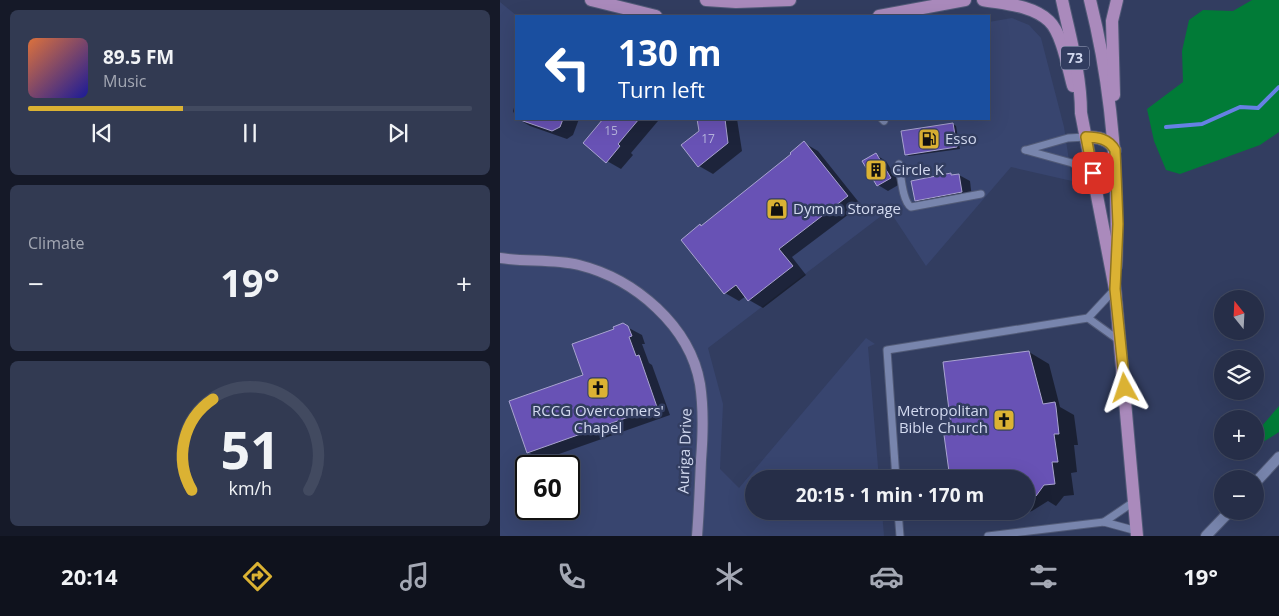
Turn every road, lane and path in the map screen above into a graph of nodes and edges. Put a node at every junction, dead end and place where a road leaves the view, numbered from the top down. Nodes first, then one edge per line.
1 (591, 0) edge
2 (706, 0) edge
3 (790, 0) edge
4 (965, 0) edge
5 (983, 0) edge
6 (1062, 0) edge
7 (1090, 0) edge
8 (1117, 0) edge
9 (652, 15) edge
10 (884, 15) edge
11 (1081, 113) junction
12 (1112, 115) junction
13 (1086, 137) junction
14 (1115, 150) junction
15 (899, 164) dead end
16 (1093, 173) junction
17 (981, 194) dead end
18 (500, 258) edge
19 (1115, 289) junction
20 (1088, 318) junction
21 (1121, 341) junction
22 (1279, 457) edge
23 (895, 470) edge
24 (1264, 473) edge
25 (1135, 501) junction
26 (899, 520) edge
27 (1221, 520) edge
28 (1104, 522) junction
29 (1137, 534) edge
30 (697, 536) edge
31 (900, 536) edge
32 (988, 536) edge
33 (1206, 536) edge

1 - 9 main road
2 - 3 main road
4 - 10 main road
5 - 11 main road
6 - 11 main road, 73
7 - 12 main road, 73
8 - 12 main road
11 - 13 main road, 73
12 - 14 main road, 73
13 - 14 main road
13 - 16 main road, 73
13 - 16 lane
14 - 19 main road, 73
15 - 17 lane
16 - 19 main road, 73
18 - 30 street, Auriga Drive
19 - 20 lane
19 - 21 main road, 73
20 - 21 lane
20 - 23 lane
21 - 25 main road, 73
22 - 24 street
25 - 28 lane
25 - 29 main road, 73
26 - 31 lane
27 - 33 street
28 - 29 lane
28 - 32 lane

